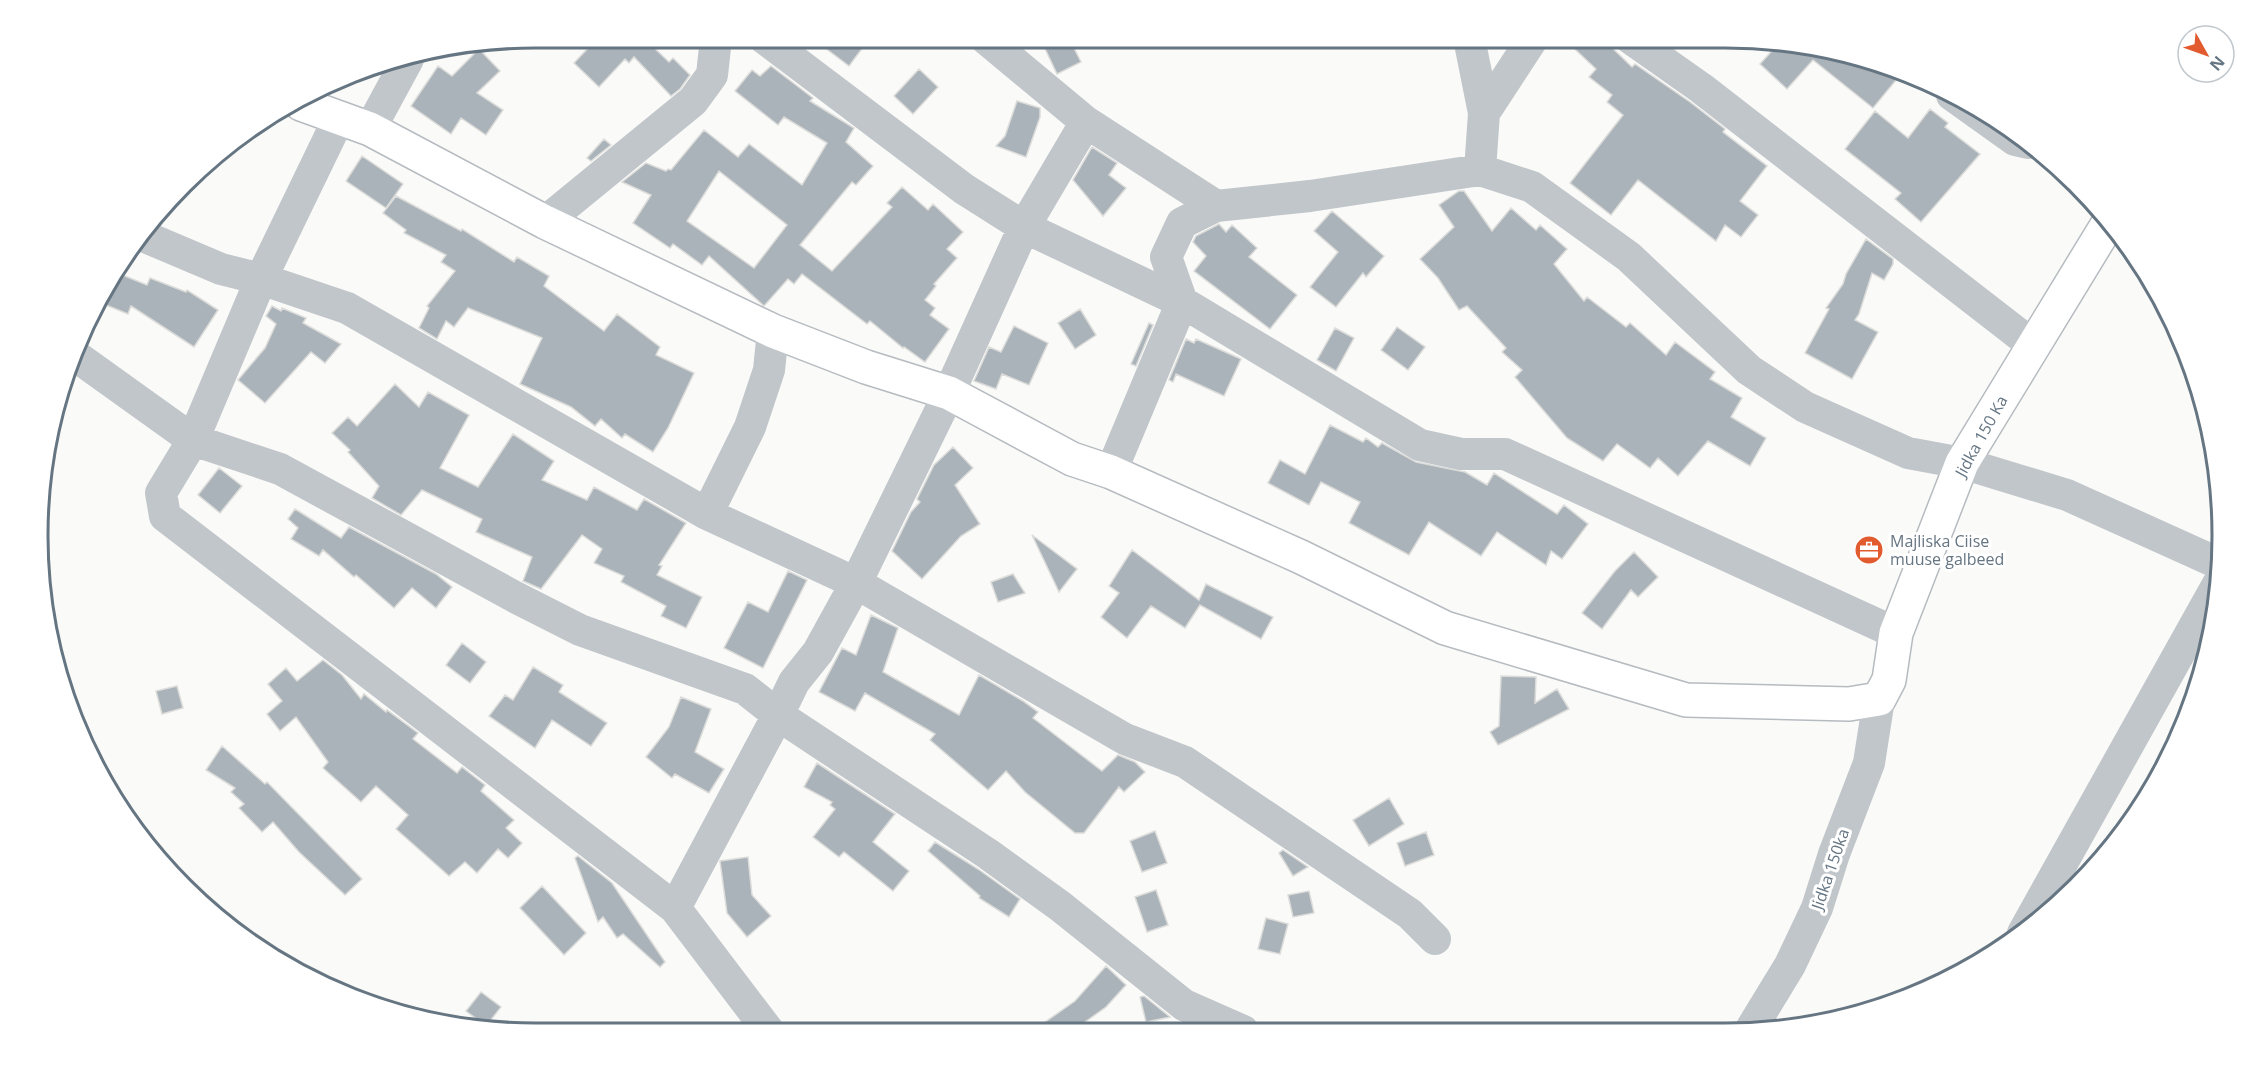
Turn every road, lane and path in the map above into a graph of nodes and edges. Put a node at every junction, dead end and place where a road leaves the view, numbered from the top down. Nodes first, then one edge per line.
1 (715, 48) edge
2 (777, 48) edge
3 (997, 48) edge
4 (1471, 48) edge
5 (1526, 48) edge
6 (1644, 48) edge
7 (404, 67) edge
8 (306, 106) edge
9 (1484, 113) junction
10 (339, 118) junction
11 (1086, 122) junction
12 (370, 129) junction
13 (1480, 170) junction
14 (1216, 206) junction
15 (545, 222) junction
16 (1024, 227) junction
17 (2104, 230) edge
18 (149, 239) edge
19 (261, 279) junction
20 (1182, 302) junction
21 (773, 331) junction
22 (2034, 346) junction
23 (81, 360) edge
24 (949, 393) junction
25 (193, 440) junction
26 (1962, 463) junction
27 (1111, 472) junction
28 (707, 514) junction
29 (2211, 560) edge
30 (856, 583) junction
31 (2207, 603) edge
32 (1896, 633) junction
33 (1879, 699) junction
34 (778, 715) junction
35 (675, 908) junction
36 (2036, 910) edge
37 (1436, 939) dead end
38 (1755, 1022) edge
39 (762, 1023) edge
40 (1225, 1023) edge

1 - 15 street
2 - 16 street
3 - 11 street
4 - 9 street
5 - 9 street
6 - 22 street
7 - 12 street
8 - 10 street
9 - 13 street
10 - 12 street
10 - 19 street
11 - 14 street
11 - 16 street
12 - 15 street
13 - 14 street
13 - 26 street
14 - 20 street
15 - 21 street
16 - 20 street
16 - 24 street
17 - 22 street, Jidka 150 Ka
18 - 19 street
19 - 25 street
19 - 28 street
20 - 27 street
20 - 32 street
21 - 24 street
21 - 28 street
22 - 26 street, Jidka 150 Ka
23 - 25 street
24 - 27 street
24 - 30 street
25 - 34 street
25 - 35 street
26 - 29 street
26 - 32 street, Jidka 150 Ka
27 - 33 street
28 - 30 street
30 - 34 street
30 - 37 street
31 - 36 street
32 - 33 street, Jidka 150 Ka
33 - 38 street, Jidka 150ka
34 - 35 street
34 - 40 street
35 - 39 street

